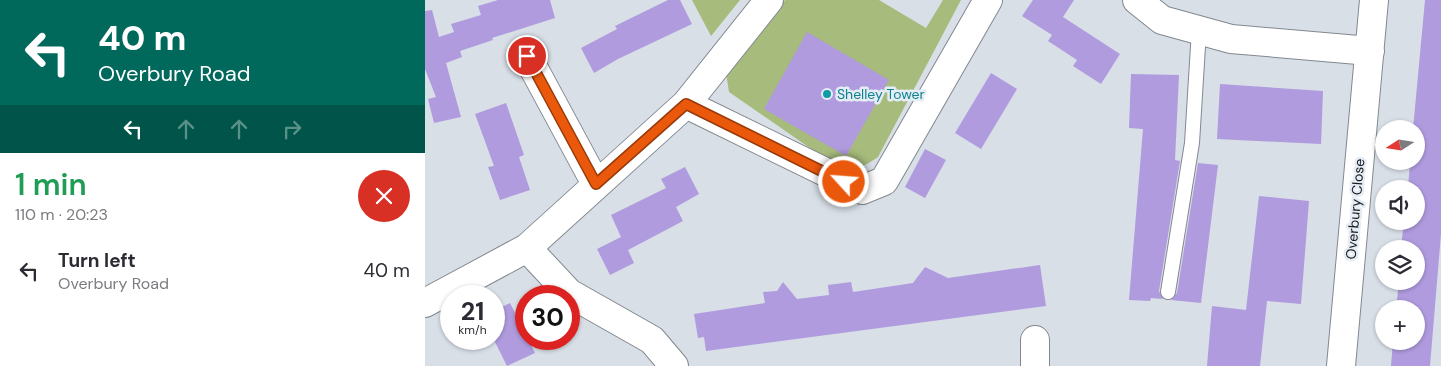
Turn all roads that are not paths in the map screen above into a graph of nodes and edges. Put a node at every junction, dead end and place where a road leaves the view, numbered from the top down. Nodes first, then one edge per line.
1 (769, 0) edge
2 (988, 0) edge
3 (1137, 0) edge
4 (1374, 0) edge
5 (1199, 30) junction
6 (1370, 51) junction
7 (527, 56) dead end
8 (686, 104) junction
9 (596, 184) junction
10 (527, 248) junction
11 (1168, 292) dead end
12 (425, 303) edge
13 (674, 366) edge
14 (1341, 366) edge

1 - 8 street
2 - 8 street
3 - 5 street
4 - 6 street, Overbury Close
5 - 6 street
5 - 11 lane
6 - 14 street, Overbury Close
7 - 9 street
8 - 9 street
9 - 10 street
10 - 12 street
10 - 13 street

